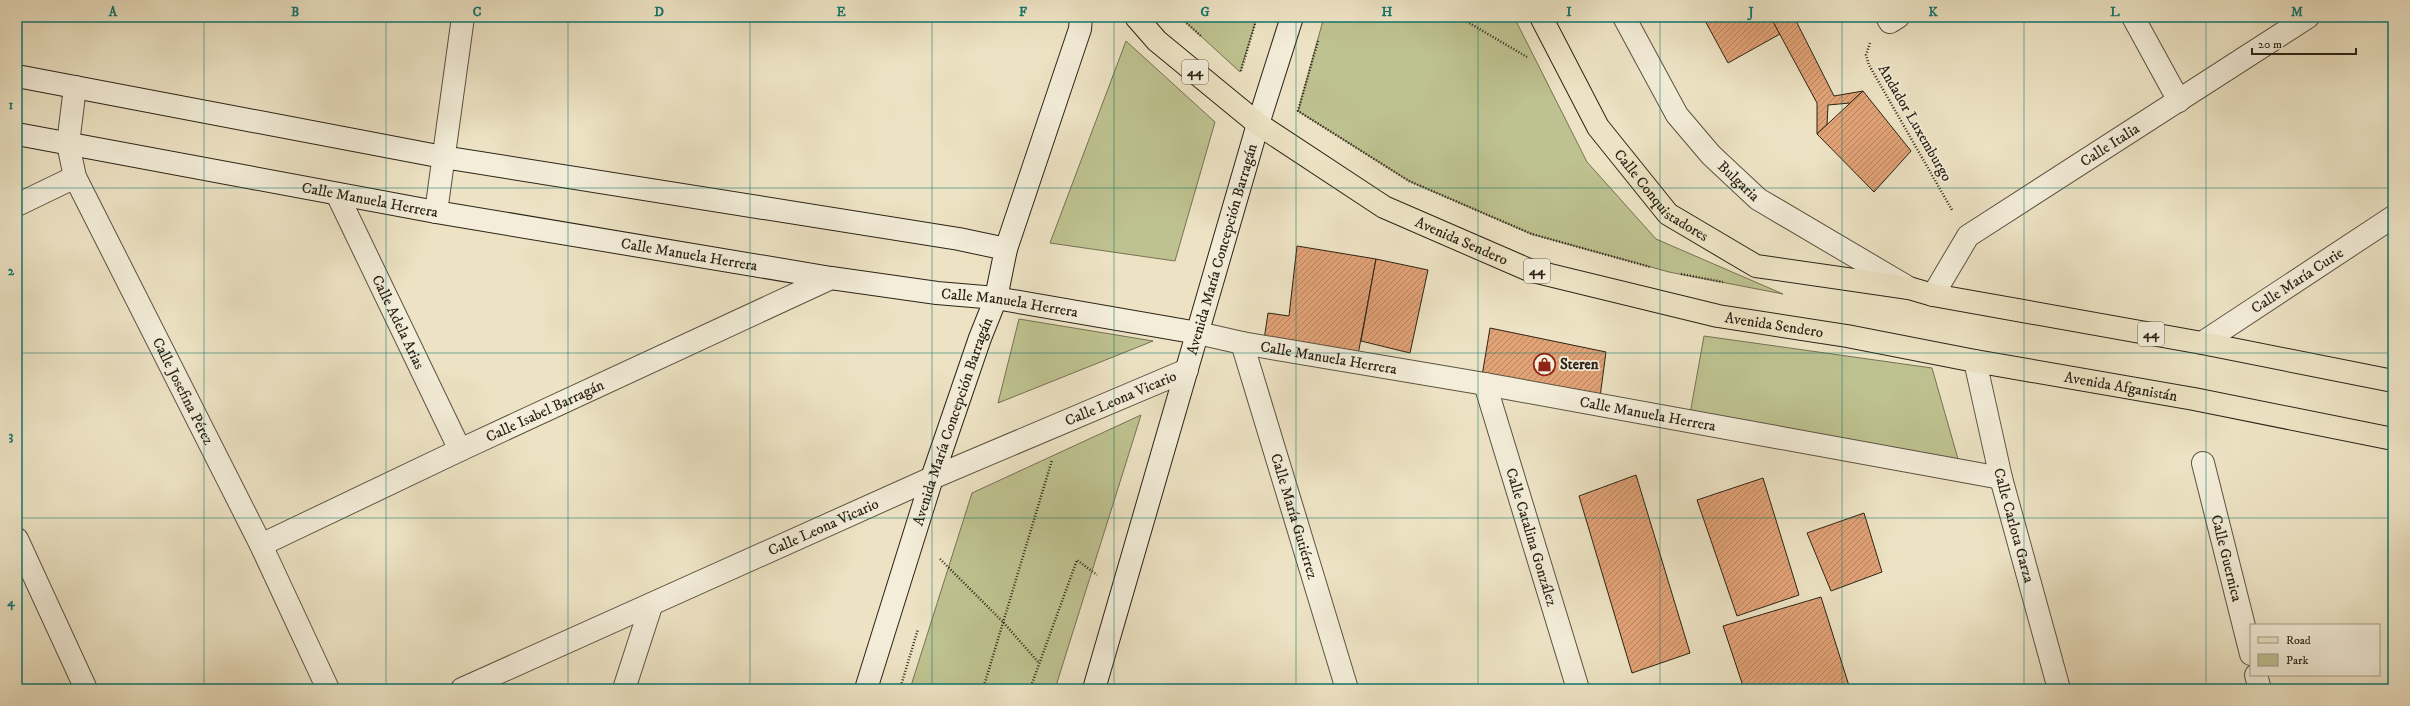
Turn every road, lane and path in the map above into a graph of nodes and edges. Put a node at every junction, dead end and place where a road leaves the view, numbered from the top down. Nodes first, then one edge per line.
1 (463, 17) edge
2 (1080, 17) edge
3 (1136, 17) edge
4 (1180, 17) edge
5 (1257, 17) edge
6 (1292, 17) edge
7 (1459, 17) edge
8 (1541, 17) edge
9 (1624, 17) edge
10 (2133, 17) edge
11 (2308, 17) edge
12 (1892, 19) edge
13 (1318, 39) dead end
14 (1208, 42) dead end
15 (1530, 59) dead end
16 (1235, 67) dead end
17 (17, 76) edge
18 (75, 87) junction
19 (2179, 102) junction
20 (1258, 124) junction
21 (17, 134) edge
22 (68, 144) junction
23 (443, 157) junction
24 (75, 177) junction
25 (337, 194) junction
26 (17, 205) edge
27 (436, 212) junction
28 (2393, 217) edge
29 (1968, 236) junction
30 (1006, 250) junction
31 (1654, 268) dead end
32 (1677, 274) dead end
33 (831, 278) junction
34 (1730, 284) dead end
35 (1908, 288) junction
36 (1933, 295) junction
37 (996, 298) junction
38 (1198, 333) junction
39 (1848, 336) joint
40 (1242, 343) junction
41 (2202, 343) junction
42 (1975, 361) junction
43 (1187, 370) junction
44 (2393, 381) edge
45 (1485, 384) junction
46 (1064, 422) junction
47 (2393, 438) edge
48 (460, 450) junction
49 (2203, 462) dead end
50 (932, 478) junction
51 (2001, 478) junction
52 (17, 539) edge
53 (261, 546) junction
54 (942, 551) dead end
55 (940, 559) junction
56 (938, 566) dead end
57 (1104, 579) dead end
58 (651, 606) junction
59 (1003, 622) junction
60 (920, 624) dead end
61 (2250, 650) edge
62 (1039, 663) junction
63 (2256, 676) edge
64 (1099, 683) edge
65 (86, 689) edge
66 (328, 689) edge
67 (462, 689) edge
68 (624, 689) edge
69 (866, 689) edge
70 (900, 689) edge
71 (983, 689) edge
72 (1030, 689) edge
73 (1347, 689) edge
74 (1578, 689) edge
75 (2059, 689) edge
76 (2260, 689) edge

1 - 23 street
2 - 30 street, Avenida María Concepción Barragán
3 - 20 main road, Avenida Sendero / 44
4 - 14 path
5 - 16 path
6 - 20 street, Avenida María Concepción Barragán
7 - 15 path
8 - 35 main road, Calle Conquistadores / 44
9 - 35 street, Bulgaria
10 - 19 street
11 - 19 street, Calle Italia
12 - 29 path, Andador Luxemburgo
13 - 31 path
17 - 18 street
18 - 22 street, Calle Josefina Pérez
18 - 23 street
19 - 29 street, Calle Italia
20 - 38 street, Avenida María Concepción Barragán
20 - 39 main road, Avenida Sendero / 44
21 - 22 street, Calle Manuela Herrera
22 - 24 street, Calle Josefina Pérez
22 - 25 street, Calle Manuela Herrera
23 - 27 street
23 - 30 street
24 - 26 street
24 - 53 street, Calle Josefina Pérez
25 - 27 street, Calle Manuela Herrera
25 - 48 street, Calle Adela Arias
27 - 33 street, Calle Manuela Herrera
28 - 41 street, Calle María Curie
29 - 36 street, Calle Italia
30 - 37 street, Avenida María Concepción Barragán
32 - 34 path
33 - 37 street, Calle Manuela Herrera
33 - 48 street, Calle Isabel Barragán
35 - 36 main road, 44
36 - 41 main road, 44
37 - 38 street, Calle Manuela Herrera
37 - 50 street, Avenida María Concepción Barragán
38 - 40 street, Calle Manuela Herrera
38 - 43 street, Avenida María Concepción Barragán
39 - 42 main road, Avenida Afganistán / 44
40 - 45 street, Calle Manuela Herrera
40 - 73 street, Calle María Gutiérrez
41 - 44 main road, 44
42 - 47 main road, Avenida Afganistán / 44
42 - 51 street, Calle Carlota Garza
43 - 46 street, Calle Leona Vicario
43 - 64 street, Avenida María Concepción Barragán
45 - 51 street, Calle Manuela Herrera
45 - 74 street, Calle Catalina González
46 - 50 street, Calle Leona Vicario
46 - 59 path
48 - 53 street, Calle Isabel Barragán
49 - 61 street, Calle Guernica
50 - 58 street, Calle Leona Vicario
50 - 69 street, Avenida María Concepción Barragán
51 - 75 street, Calle Carlota Garza
52 - 65 street
53 - 66 street, Calle Josefina Pérez
54 - 55 path
55 - 56 path
55 - 59 path
57 - 62 path
58 - 67 street, Calle Leona Vicario
58 - 68 street
59 - 62 path
59 - 71 path
60 - 70 path
62 - 72 path
63 - 76 street

